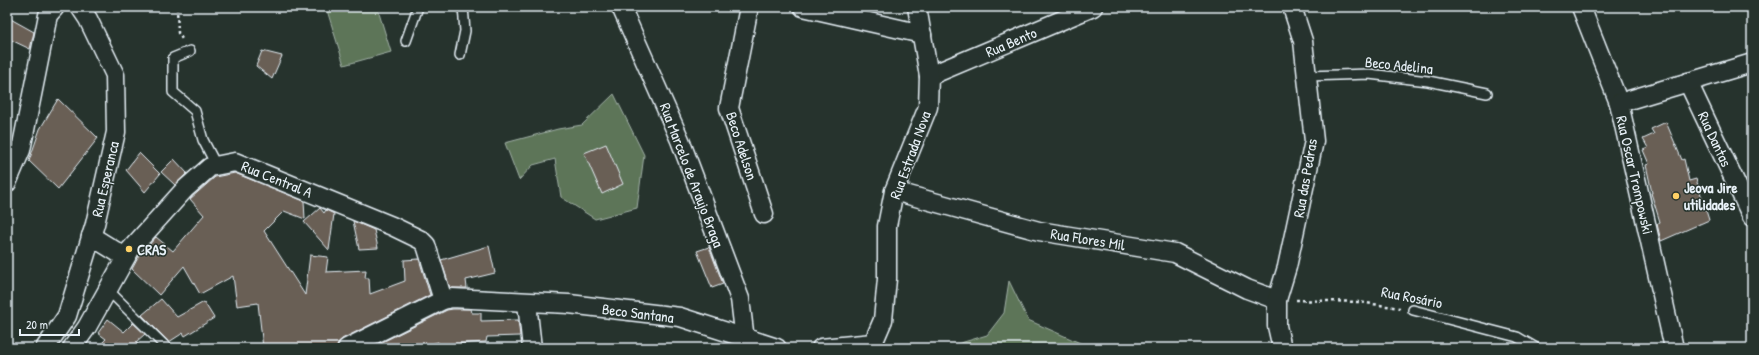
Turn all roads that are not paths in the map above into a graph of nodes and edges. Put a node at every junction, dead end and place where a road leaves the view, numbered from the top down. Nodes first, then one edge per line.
1 (55, 7) edge
2 (80, 7) edge
3 (418, 7) edge
4 (464, 7) edge
5 (622, 7) edge
6 (749, 7) edge
7 (803, 7) edge
8 (917, 7) edge
9 (1092, 7) edge
10 (1292, 7) edge
11 (1581, 7) edge
12 (922, 34) junction
13 (406, 40) dead end
14 (190, 51) road end
15 (460, 56) dead end
16 (1752, 63) edge
17 (928, 76) junction
18 (1307, 76) junction
19 (1688, 82) junction
20 (1487, 93) dead end
21 (1618, 103) junction
22 (216, 165) junction
23 (9, 174) edge
24 (894, 191) junction
25 (764, 214) dead end
26 (1752, 217) edge
27 (91, 236) junction
28 (125, 257) junction
29 (108, 289) junction
30 (443, 300) junction
31 (1278, 300) junction
32 (527, 303) junction
33 (1413, 310) road end
34 (746, 343) edge
35 (872, 345) edge
36 (45, 348) edge
37 (72, 348) edge
38 (167, 348) edge
39 (347, 348) edge
40 (532, 348) edge
41 (776, 348) edge
42 (821, 348) edge
43 (1282, 348) edge
44 (1536, 348) edge
45 (1674, 348) edge

1 - 23 street
2 - 27 street, Rua Esperanca
3 - 13 lane
4 - 15 lane
5 - 34 street, Rua Marcelo de Araujo Braga
6 - 25 street, Beco Adelson
7 - 12 street
8 - 12 street, Rua Estrada Nova
9 - 17 street, Rua Bento
10 - 18 street, Rua das Pedras
11 - 21 street, Rua Oscar Trompowski
12 - 17 street, Rua Estrada Nova
14 - 22 lane
16 - 19 street
17 - 24 street, Rua Estrada Nova
18 - 20 lane, Beco Adelina
18 - 31 street, Rua das Pedras
19 - 21 street
19 - 26 street, Rua Dantas
21 - 45 street, Rua Oscar Trompowski
22 - 28 street, Rua Central A
22 - 30 street, Rua Central A
24 - 31 street, Rua Flores Mil
24 - 35 street, Rua Estrada Nova
27 - 28 street
27 - 36 street, Rua Esperanca
28 - 29 street, Rua Central A
29 - 37 street, Rua Central A
29 - 38 lane
30 - 32 street, Beco Santana
30 - 39 street
31 - 43 street, Rua das Pedras
32 - 34 street, Beco Santana
32 - 40 street
33 - 44 lane, Rua Rosário
34 - 41 street, Beco Santana
35 - 42 street

